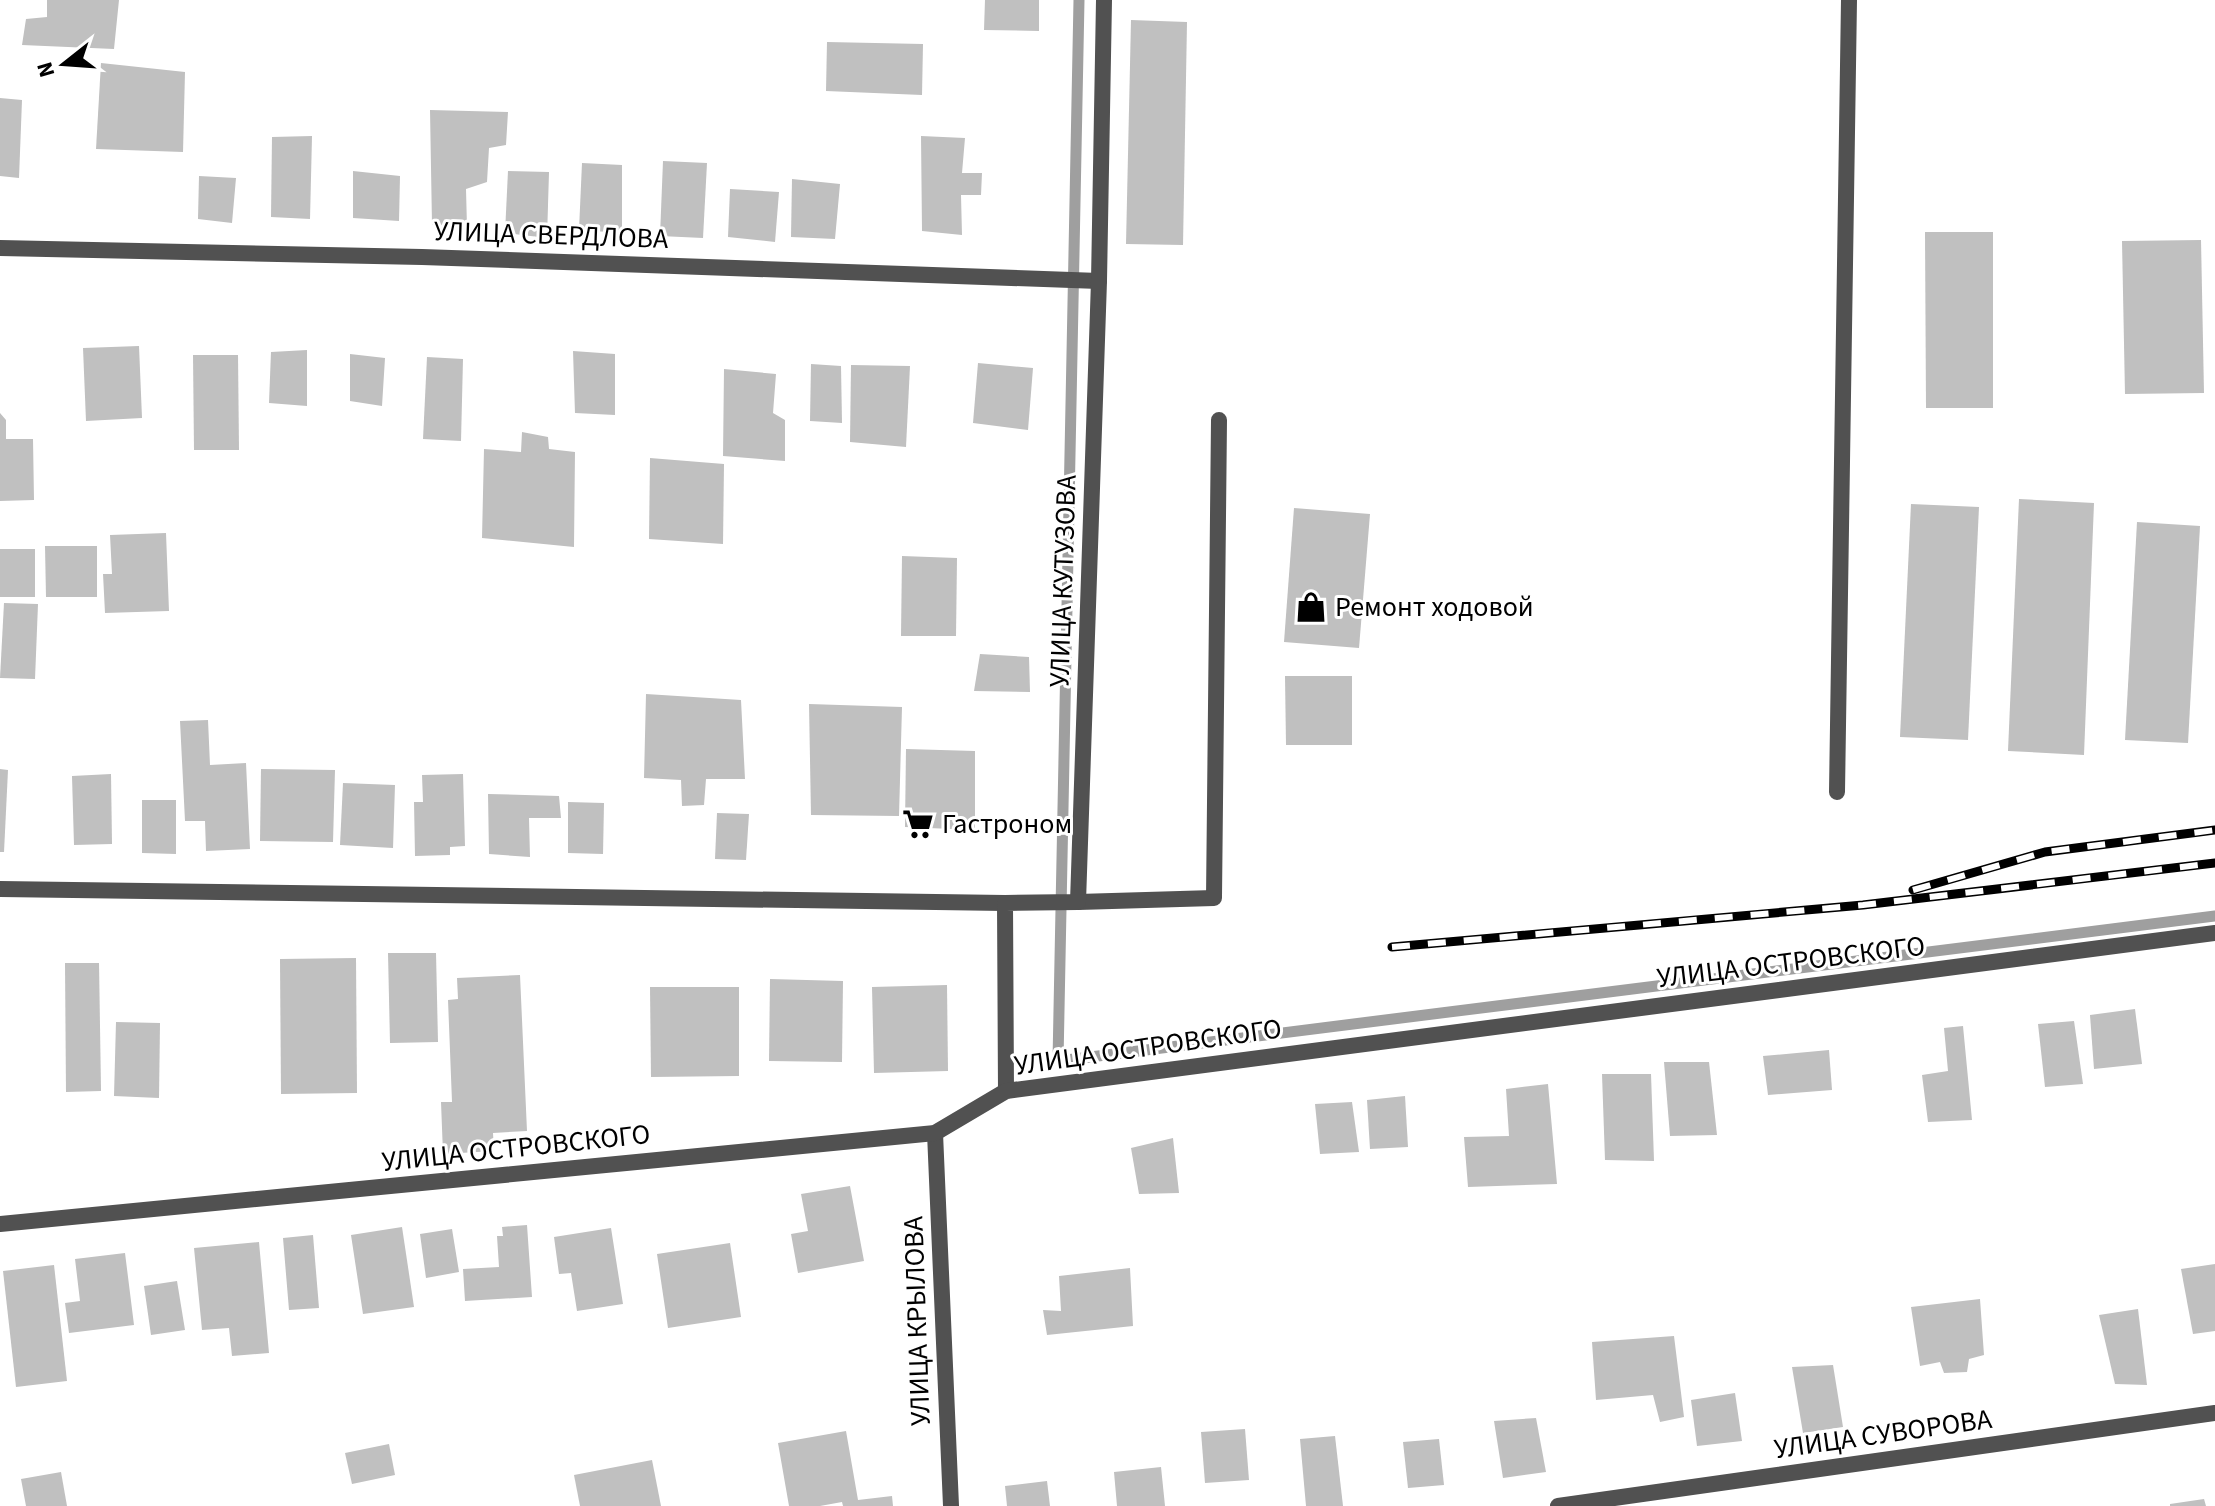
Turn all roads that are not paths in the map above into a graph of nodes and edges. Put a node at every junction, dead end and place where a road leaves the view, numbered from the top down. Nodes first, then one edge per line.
1 (1104, 0) edge
2 (1849, 0) edge
3 (0, 248) edge
4 (1099, 281) junction
5 (1219, 420) dead end
6 (1837, 792) dead end
7 (0, 889) edge
8 (1078, 902) junction
9 (1005, 903) junction
10 (2215, 933) edge
11 (1006, 1091) junction
12 (935, 1133) junction
13 (0, 1224) edge
14 (2215, 1413) edge
15 (951, 1506) edge
16 (1558, 1506) edge

1 - 4 street, УЛИЦА КУТУЗОВА
2 - 6 street
3 - 4 street, УЛИЦА СВЕРДЛОВА
4 - 8 street, УЛИЦА КУТУЗОВА
5 - 8 street
7 - 9 street
8 - 9 street
9 - 11 street
10 - 11 street, УЛИЦА ОСТРОВСКОГО
11 - 12 street, УЛИЦА ОСТРОВСКОГО
12 - 13 street, УЛИЦА ОСТРОВСКОГО
12 - 15 street, УЛИЦА КРЫЛОВА
14 - 16 street, УЛИЦА СУВОРОВА

